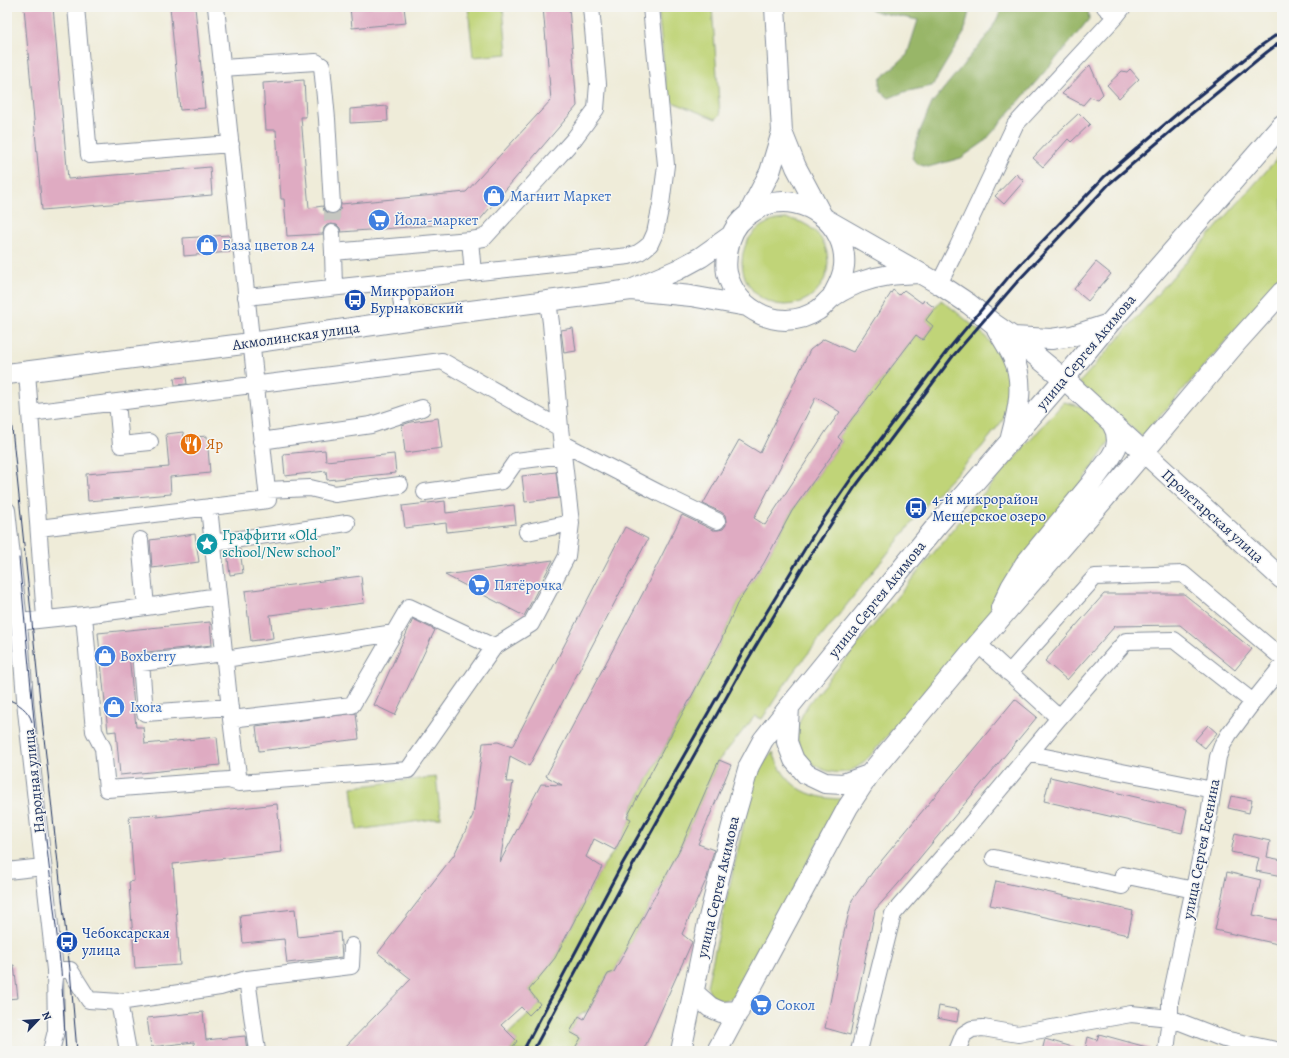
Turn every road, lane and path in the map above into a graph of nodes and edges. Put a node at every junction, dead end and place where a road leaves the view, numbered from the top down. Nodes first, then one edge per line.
1 (76, 7) edge
2 (216, 7) edge
3 (591, 7) edge
4 (651, 7) edge
5 (775, 7) edge
6 (1115, 10) edge
7 (222, 68) junction
8 (1279, 131) edge
9 (782, 132) junction
10 (231, 144) junction
11 (332, 205) tunnel mouth
12 (748, 215) junction
13 (824, 217) junction
14 (332, 233) tunnel mouth
15 (732, 234) junction
16 (470, 240) junction
17 (333, 252) junction
18 (473, 273) junction
19 (920, 273) junction
20 (399, 281) junction
21 (939, 284) junction
22 (334, 288) junction
23 (632, 290) junction
24 (1282, 292) edge
25 (246, 297) junction
26 (832, 297) junction
27 (548, 301) junction
28 (747, 306) junction
29 (404, 321) junction
30 (994, 324) junction
31 (1109, 324) junction
32 (1013, 337) junction
33 (251, 342) junction
34 (27, 372) junction
35 (7, 374) edge
36 (1064, 379) junction
37 (255, 385) junction
38 (117, 402) junction
39 (422, 408) dead end
40 (30, 413) junction
41 (1112, 423) junction
42 (261, 441) junction
43 (150, 442) dead end
44 (562, 442) junction
45 (1010, 442) junction
46 (1144, 453) junction
47 (400, 485) dead end
48 (267, 490) junction
49 (425, 492) dead end
50 (209, 507) junction
51 (7, 510) edge
52 (717, 521) dead end
53 (347, 523) dead end
54 (571, 523) junction
55 (39, 528) junction
56 (527, 532) dead end
57 (140, 540) dead end
58 (213, 543) junction
59 (1282, 579) edge
60 (218, 596) junction
61 (146, 607) junction
62 (84, 615) junction
63 (45, 618) junction
64 (19, 622) junction
65 (992, 629) junction
66 (394, 633) junction
67 (978, 644) junction
68 (494, 647) junction
69 (225, 656) junction
70 (1282, 658) edge
71 (1282, 666) edge
72 (1009, 673) junction
73 (1253, 702) junction
74 (789, 707) junction
75 (230, 713) junction
76 (1060, 718) junction
77 (1030, 754) junction
78 (869, 775) junction
79 (239, 783) junction
80 (1213, 790) junction
81 (994, 858) dead end
82 (43, 867) junction
83 (7, 870) edge
84 (1194, 890) junction
85 (352, 946) dead end
86 (55, 970) junction
87 (247, 979) junction
88 (694, 994) junction
89 (119, 1002) junction
90 (739, 1011) junction
91 (1170, 1018) junction
92 (52, 1051) edge
93 (128, 1051) edge
94 (257, 1051) edge
95 (681, 1051) edge
96 (717, 1051) edge
97 (859, 1051) edge
98 (957, 1051) edge
99 (1166, 1051) edge
100 (1280, 1051) edge

1 - 10 street
2 - 7 street
3 - 16 street
4 - 18 street
5 - 9 main road
6 - 21 street
7 - 10 street
7 - 11 street
8 - 31 main road, улица Сергея Акимова
9 - 12 main road
9 - 13 main road
10 - 25 street
12 - 13 main road
12 - 15 main road
13 - 19 main road, Пролетарская улица
13 - 26 main road
14 - 17 street
15 - 23 main road
15 - 28 main road
16 - 17 street
16 - 18 street
17 - 22 street
18 - 20 street
19 - 21 main road, Пролетарская улица
19 - 26 main road
20 - 22 street
20 - 29 street
21 - 30 main road, Пролетарская улица
22 - 25 street
23 - 27 main road, Акмолинская улица
23 - 28 main road
24 - 46 main road
25 - 33 street
26 - 28 main road
27 - 29 main road, Акмолинская улица
27 - 44 street
29 - 33 main road, Акмолинская улица
30 - 32 main road, Пролетарская улица
30 - 45 main road
31 - 32 main road
31 - 36 main road, улица Сергея Акимова
32 - 36 main road, Пролетарская улица
33 - 34 main road, Акмолинская улица
33 - 37 street
34 - 35 main road, Акмолинская улица
34 - 40 street
36 - 41 main road, Пролетарская улица
36 - 45 main road, улица Сергея Акимова
37 - 38 street
37 - 42 street
37 - 44 street
38 - 40 street
38 - 43 street
39 - 42 street
40 - 55 street
41 - 46 main road, Пролетарская улица
41 - 65 main road
42 - 48 street
44 - 49 street
44 - 52 street
44 - 54 street
45 - 74 main road, улица Сергея Акимова
46 - 59 main road, Пролетарская улица
46 - 65 main road
47 - 48 street
48 - 50 street
50 - 55 street
50 - 58 street
51 - 64 street, Народная улица
53 - 58 street
54 - 56 street
54 - 68 street
55 - 63 street
57 - 61 street
58 - 60 street
60 - 61 street
60 - 69 street
61 - 62 street
62 - 63 street
62 - 79 street
63 - 64 street
64 - 82 street, Народная улица
65 - 67 main road
66 - 68 street
66 - 69 street
66 - 75 street
67 - 72 street
67 - 78 main road
68 - 79 street
69 - 75 street
69 - 75 street
70 - 72 street
71 - 73 street, улица Сергея Есенина
72 - 76 street
73 - 76 street
73 - 80 street, улица Сергея Есенина
74 - 78 main road
74 - 88 main road, улица Сергея Акимова
75 - 79 street
76 - 77 street
77 - 80 street
77 - 97 street
78 - 90 main road
80 - 84 street, улица Сергея Есенина
81 - 84 street
82 - 83 street
82 - 86 street, Народная улица
84 - 91 street, улица Сергея Есенина
85 - 87 street
86 - 89 street
86 - 92 street, Народная улица
87 - 89 street
87 - 94 street
88 - 90 main road
88 - 95 main road, улица Сергея Акимова
89 - 93 street
90 - 96 main road
91 - 98 street
91 - 99 street, улица Сергея Есенина
91 - 100 street

